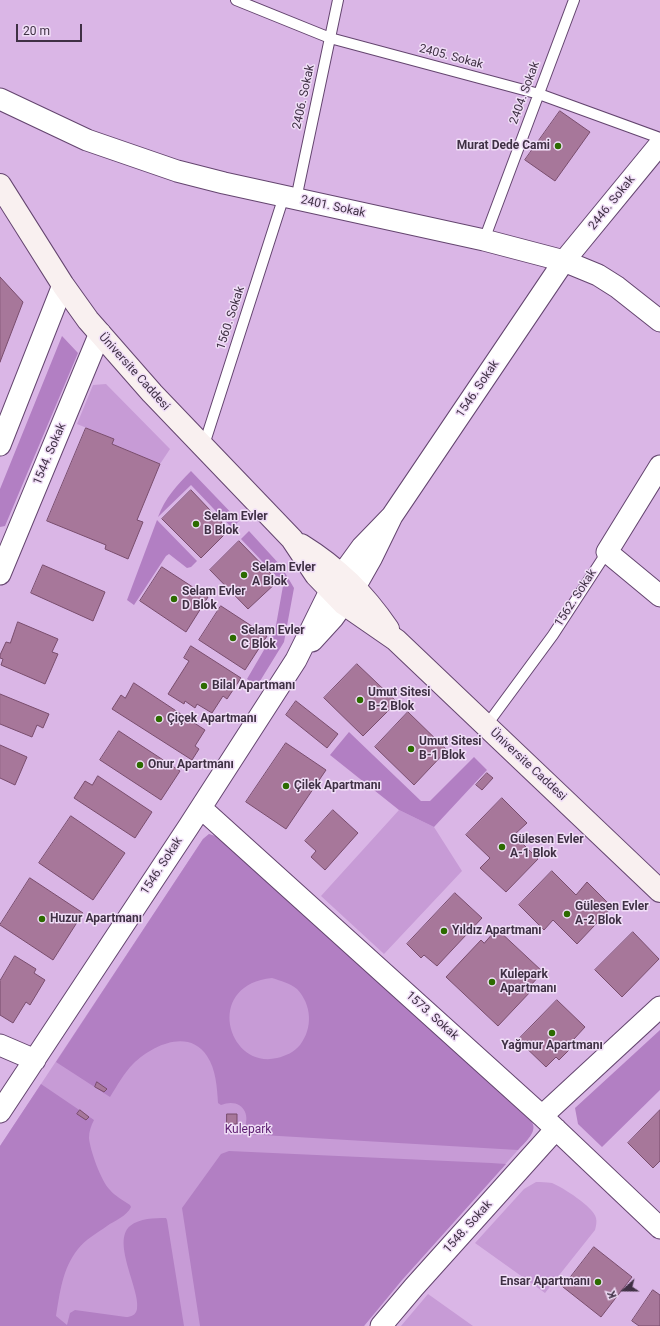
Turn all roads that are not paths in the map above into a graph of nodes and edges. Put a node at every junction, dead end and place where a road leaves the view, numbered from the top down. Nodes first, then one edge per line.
1 (236, 0) edge
2 (338, 0) edge
3 (574, 0) edge
4 (330, 38) junction
5 (539, 94) junction
6 (0, 99) edge
7 (660, 138) edge
8 (660, 144) edge
9 (0, 185) edge
10 (290, 197) junction
11 (484, 240) junction
12 (564, 261) junction
13 (63, 285) junction
14 (660, 321) edge
15 (100, 333) junction
16 (0, 444) edge
17 (203, 448) junction
18 (660, 466) edge
19 (6, 544) edge
20 (607, 552) junction
21 (0, 574) edge
22 (342, 589) junction
23 (660, 596) edge
24 (486, 726) junction
25 (201, 808) junction
26 (660, 891) edge
27 (660, 1007) edge
28 (0, 1045) edge
29 (34, 1060) junction
30 (6, 1092) edge
31 (0, 1112) edge
32 (549, 1122) junction
33 (660, 1228) edge
34 (381, 1326) edge

1 - 4 lane, 2405. Sokak
2 - 4 lane, 2406. Sokak
3 - 5 lane, 2404. Sokak
4 - 5 lane, 2405. Sokak
4 - 10 lane, 2406. Sokak
5 - 7 lane, 2405. Sokak
5 - 11 lane, 2404. Sokak
6 - 10 street, 2401. Sokak
8 - 12 street, 2446. Sokak
9 - 13 main road, Üniversite Caddesi
10 - 11 street, 2401. Sokak
10 - 17 lane, 1560. Sokak
11 - 12 street, 2401. Sokak
12 - 14 street, 2401. Sokak
12 - 22 street, 1546. Sokak
13 - 15 main road, Üniversite Caddesi
13 - 16 street
15 - 17 main road, Üniversite Caddesi
15 - 19 street, 1544. Sokak
17 - 22 main road, Üniversite Caddesi
18 - 20 street, 1562. Sokak
19 - 21 street, 1544. Sokak
20 - 23 street
20 - 24 lane, 1562. Sokak
22 - 24 main road, Üniversite Caddesi
22 - 25 street, 1546. Sokak
24 - 26 main road, Üniversite Caddesi
25 - 29 street, 1546. Sokak
25 - 32 street, 1573. Sokak
27 - 32 street, 1548. Sokak
28 - 29 street
29 - 30 street, 1546. Sokak
30 - 31 street, 1546. Sokak
32 - 33 street, 1573. Sokak
32 - 34 street, 1548. Sokak

